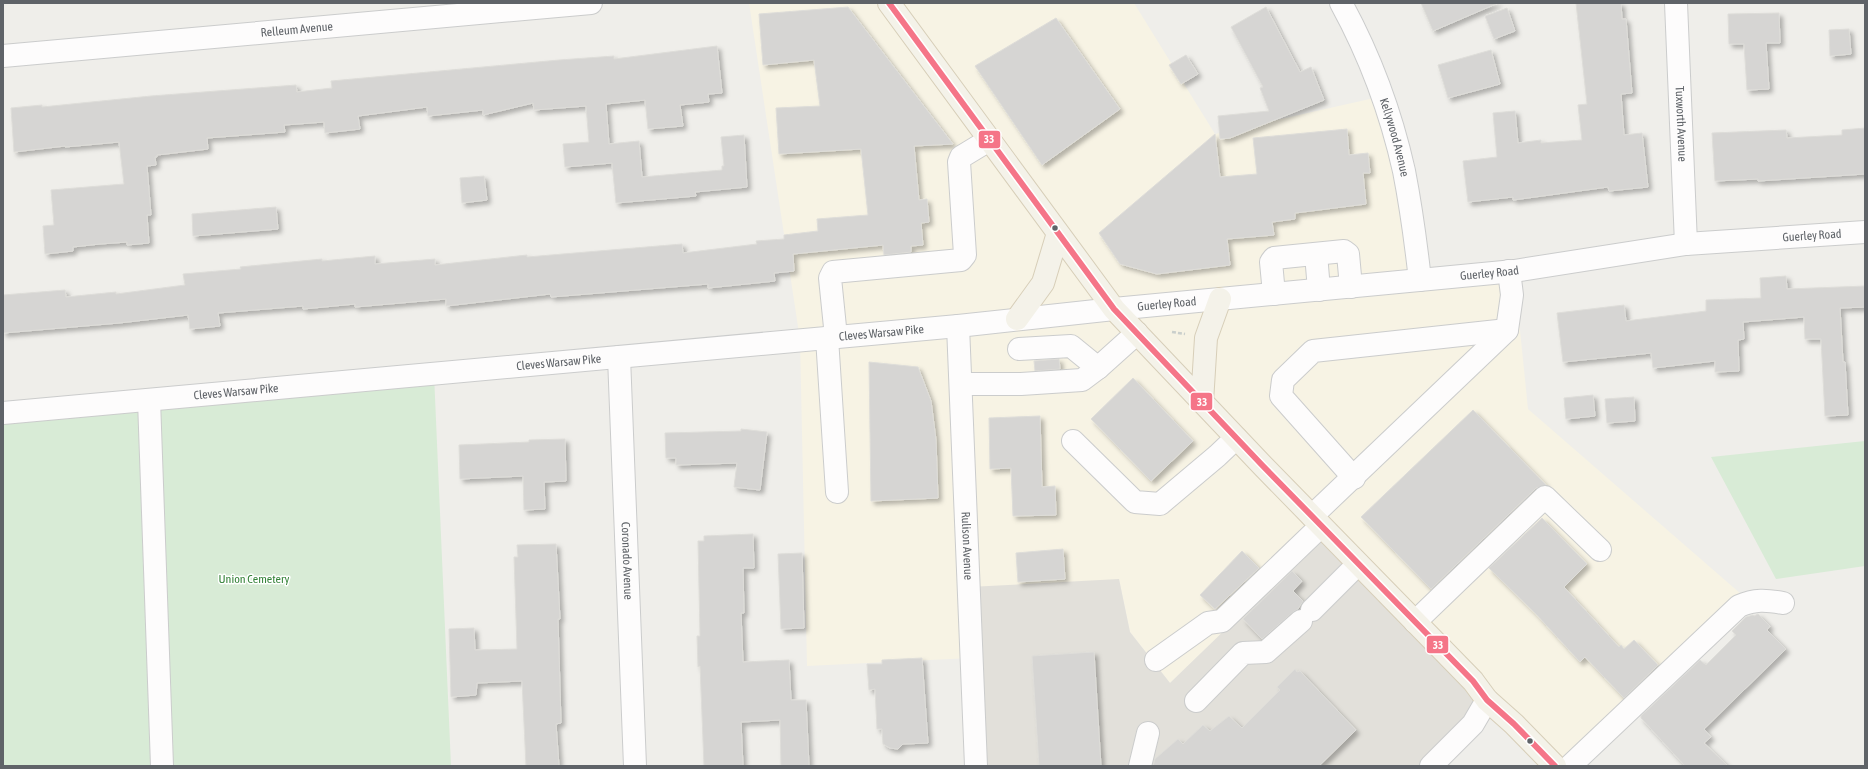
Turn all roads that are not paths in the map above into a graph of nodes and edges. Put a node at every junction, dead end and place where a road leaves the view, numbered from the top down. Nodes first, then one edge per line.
1 (591, 3) edge
2 (889, 3) edge
3 (1341, 3) edge
4 (1676, 3) edge
5 (3, 56) edge
6 (989, 140) junction
7 (1865, 232) edge
8 (1058, 233) junction
9 (1686, 244) junction
10 (1316, 254) junction
11 (1509, 271) junction
12 (1420, 280) junction
13 (1351, 287) junction
14 (1319, 290) junction
15 (1274, 294) junction
16 (1220, 299) junction
17 (1114, 309) junction
18 (1017, 319) junction
19 (958, 326) junction
20 (1508, 330) junction
21 (1137, 333) junction
22 (831, 337) junction
23 (1019, 349) junction
24 (619, 357) junction
25 (1098, 368) junction
26 (961, 384) junction
27 (1021, 384) junction
28 (149, 400) junction
29 (1202, 402) junction
30 (3, 413) edge
31 (1236, 438) junction
32 (1073, 441) dead end
33 (1354, 478) junction
34 (837, 492) dead end
35 (1316, 521) junction
36 (1600, 550) dead end
37 (1358, 564) junction
38 (1784, 603) dead end
39 (1415, 622) junction
40 (1156, 660) dead end
41 (1487, 700) junction
42 (1196, 701) dead end
43 (1148, 733) dead end
44 (162, 766) edge
45 (635, 766) edge
46 (976, 766) edge
47 (1140, 766) edge
48 (1431, 766) edge
49 (1555, 766) edge
50 (1570, 766) edge

1 - 5 street, Relleum Avenue
2 - 6 main road
3 - 12 street, Kellywood Avenue
4 - 9 street, Tuxworth Avenue
6 - 8 main road
6 - 22 street
7 - 9 street, Guerley Road
8 - 17 main road
8 - 18 main road
9 - 11 street, Guerley Road
10 - 13 street
10 - 14 street
10 - 15 street
11 - 12 street, Guerley Road
11 - 20 street
12 - 13 street, Guerley Road
13 - 14 street, Guerley Road
14 - 15 street, Guerley Road
15 - 16 street, Guerley Road
16 - 17 street, Guerley Road
16 - 29 main road
17 - 18 street, Cleves Warsaw Pike
17 - 21 main road
18 - 19 street, Cleves Warsaw Pike
18 - 23 street
19 - 22 street, Cleves Warsaw Pike
19 - 26 street, Rulison Avenue
20 - 33 street
20 - 33 street
21 - 25 street
21 - 29 main road
22 - 24 street, Cleves Warsaw Pike
22 - 34 street
23 - 25 street
23 - 27 street
24 - 28 street, Cleves Warsaw Pike
24 - 45 street, Coronado Avenue
25 - 27 street
26 - 27 street
26 - 46 street, Rulison Avenue
28 - 30 street, Cleves Warsaw Pike
28 - 44 street
29 - 31 main road
31 - 32 street
31 - 35 main road
33 - 35 street
35 - 37 main road
35 - 40 street
36 - 39 street
37 - 39 main road
37 - 42 street
38 - 50 street
39 - 41 main road
41 - 48 street
41 - 49 main road
43 - 47 street

